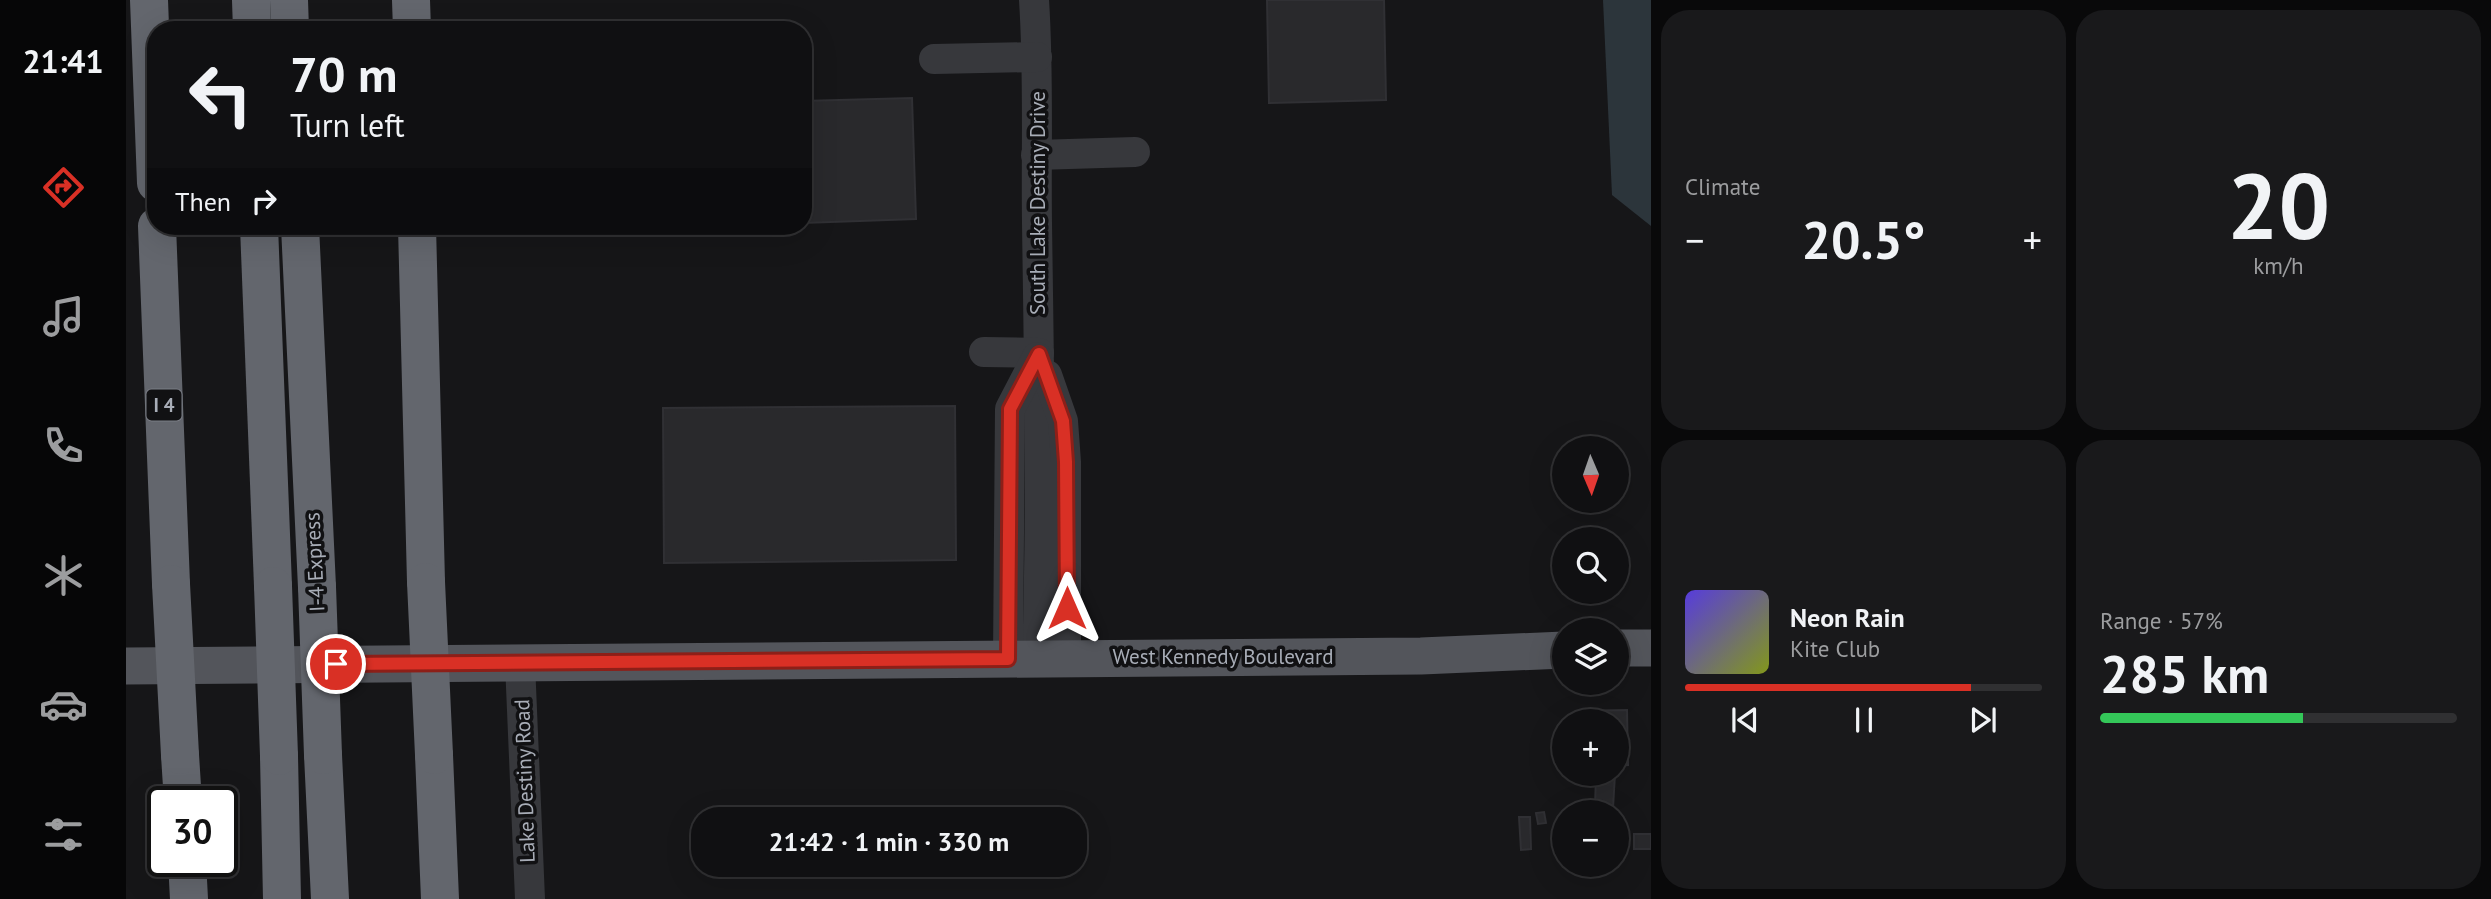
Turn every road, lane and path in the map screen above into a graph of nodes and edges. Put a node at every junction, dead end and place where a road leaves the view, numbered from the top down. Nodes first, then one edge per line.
1 (149, 0) edge
2 (251, 0) edge
3 (289, 0) edge
4 (411, 0) edge
5 (1034, 0) edge
6 (150, 21) edge
7 (252, 21) edge
8 (290, 21) edge
9 (412, 21) edge
10 (1037, 57) junction
11 (934, 59) dead end
12 (1135, 152) dead end
13 (1036, 155) junction
14 (157, 235) edge
15 (259, 235) edge
16 (300, 235) edge
17 (417, 235) edge
18 (984, 352) dead end
19 (1039, 354) junction
20 (1629, 648) edge
21 (1651, 648) edge
22 (1552, 650) edge
23 (1037, 659) junction
24 (520, 663) junction
25 (126, 666) edge
26 (182, 786) edge
27 (188, 877) edge
28 (189, 899) edge
29 (282, 899) edge
30 (330, 899) edge
31 (440, 899) edge
32 (530, 899) edge

1 - 6 highway
2 - 7 highway
3 - 8 highway
4 - 9 highway
5 - 10 street, South Lake Destiny Drive
10 - 11 street
10 - 13 street, South Lake Destiny Drive
12 - 13 street
13 - 19 street, South Lake Destiny Drive
14 - 26 highway, I 4, bridge
15 - 29 highway, I-4 Express, bridge
16 - 30 highway, I-4 Express, bridge
17 - 31 highway, bridge
18 - 19 street
19 - 23 street
19 - 23 street
20 - 21 main road
22 - 23 main road, West Kennedy Boulevard
23 - 24 main road, West Kennedy Boulevard
24 - 25 main road, West Kennedy Boulevard
24 - 32 street, Lake Destiny Road
27 - 28 highway

